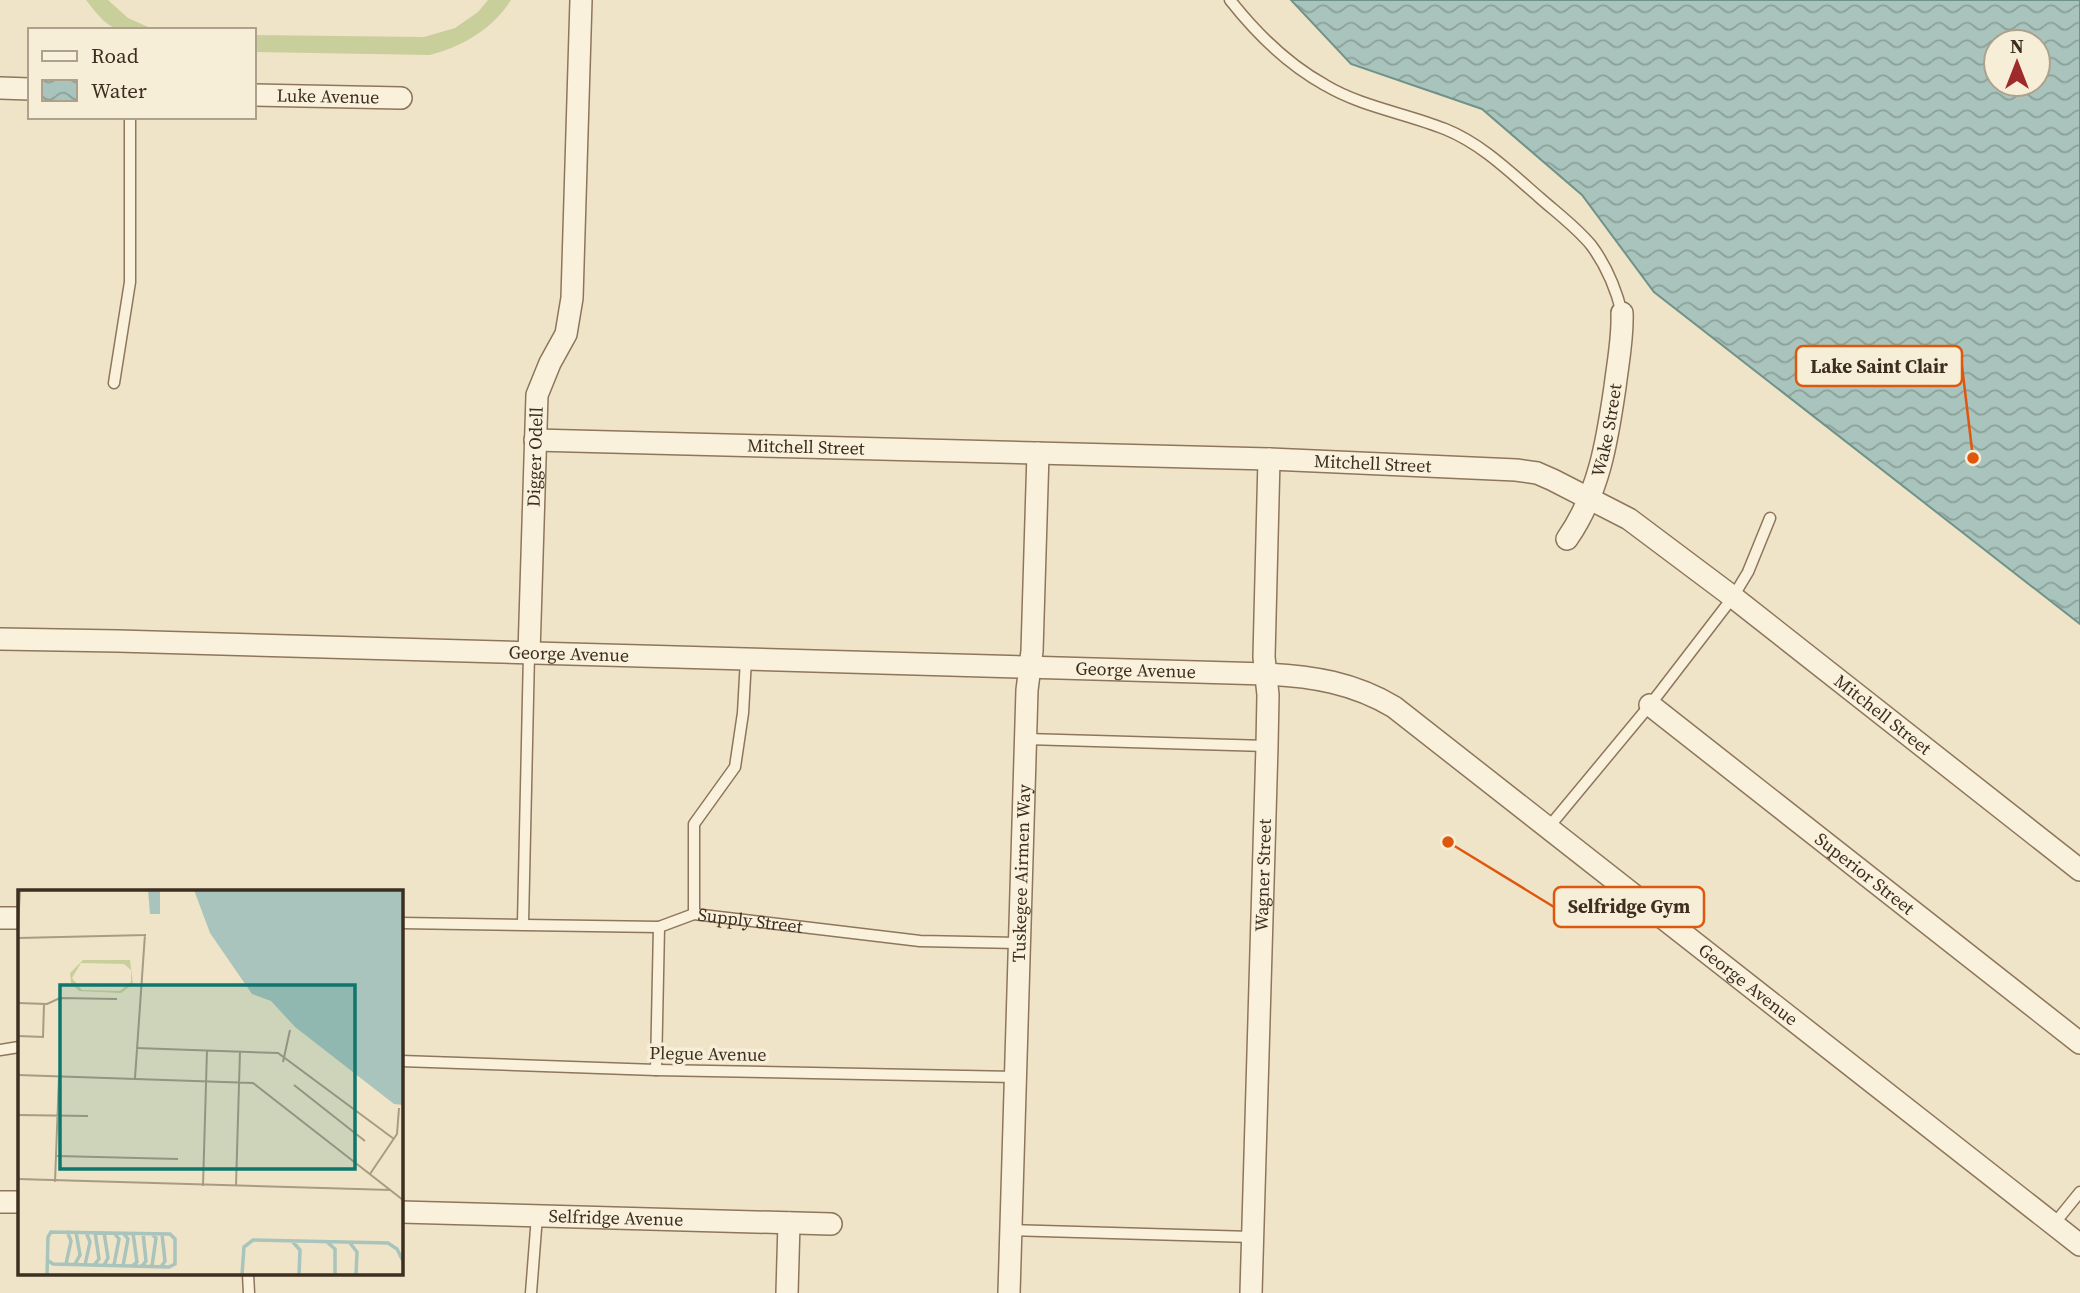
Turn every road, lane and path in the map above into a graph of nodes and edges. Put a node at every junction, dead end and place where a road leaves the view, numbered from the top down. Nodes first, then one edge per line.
1 (580, 0) edge
2 (1230, 0) edge
3 (0, 88) edge
4 (28, 89) edge
5 (256, 94) edge
6 (401, 98) dead end
7 (130, 119) edge
8 (1622, 313) joint
9 (114, 383) dead end
10 (535, 440) junction
11 (1038, 453) junction
12 (1269, 459) junction
13 (1591, 498) junction
14 (1770, 518) dead end
15 (1567, 539) dead end
16 (1733, 597) junction
17 (0, 639) edge
18 (529, 653) junction
19 (746, 659) junction
20 (1030, 667) junction
21 (1266, 674) junction
22 (1650, 705) junction
23 (1026, 739) junction
24 (1267, 746) junction
25 (1548, 828) junction
26 (2080, 870) edge
27 (694, 914) junction
28 (0, 918) edge
29 (18, 918) edge
30 (402, 923) edge
31 (523, 923) junction
32 (659, 927) junction
33 (1018, 943) junction
34 (2080, 1043) edge
35 (18, 1047) edge
36 (0, 1050) edge
37 (402, 1060) edge
38 (656, 1070) junction
39 (1015, 1076) junction
40 (2080, 1192) edge
41 (0, 1202) edge
42 (18, 1202) edge
43 (402, 1212) edge
44 (537, 1216) junction
45 (789, 1223) junction
46 (831, 1224) dead end
47 (2054, 1224) junction
48 (1011, 1230) junction
49 (1252, 1237) junction
50 (2080, 1245) edge
51 (531, 1293) edge
52 (787, 1293) edge
53 (1009, 1293) edge
54 (1251, 1293) edge

1 - 10 street, Digger Odell
2 - 8 lane
3 - 4 street
5 - 6 street, Luke Avenue
7 - 9 lane
8 - 13 street, Wake Street
10 - 11 street, Mitchell Street
10 - 18 street, Digger Odell
11 - 12 street, Mitchell Street
11 - 20 street, Tuskegee Airmen Way
12 - 13 street, Mitchell Street
12 - 21 street, Wagner Street
13 - 15 street, Wake Street
13 - 16 street, Mitchell Street
14 - 16 lane
16 - 22 lane
16 - 26 street, Mitchell Street
17 - 18 street, George Avenue
18 - 19 street, George Avenue
18 - 31 lane, Digger Odell
19 - 20 street, George Avenue
19 - 27 lane
20 - 21 street, George Avenue
20 - 23 street, Tuskegee Airmen Way
21 - 24 street, Wagner Street
21 - 25 street, George Avenue
22 - 25 lane
22 - 34 street, Superior Street
23 - 24 lane
23 - 33 street, Tuskegee Airmen Way
24 - 49 street, Wagner Street
25 - 47 street, George Avenue
27 - 32 lane, Supply Street
27 - 33 lane, Supply Street
28 - 29 street
30 - 31 lane, Supply Street
31 - 32 lane, Supply Street
32 - 38 lane
33 - 39 street, Tuskegee Airmen Way
35 - 36 lane
37 - 38 lane, Plegue Avenue
38 - 39 lane, Plegue Avenue
39 - 48 street, Tuskegee Airmen Way
40 - 47 lane
41 - 42 street
43 - 44 street, Selfridge Avenue
44 - 45 street, Selfridge Avenue
44 - 51 lane
45 - 46 street, Selfridge Avenue
45 - 52 street
47 - 50 street, George Avenue
48 - 49 lane
48 - 53 street, Tuskegee Airmen Way
49 - 54 street, Wagner Street

